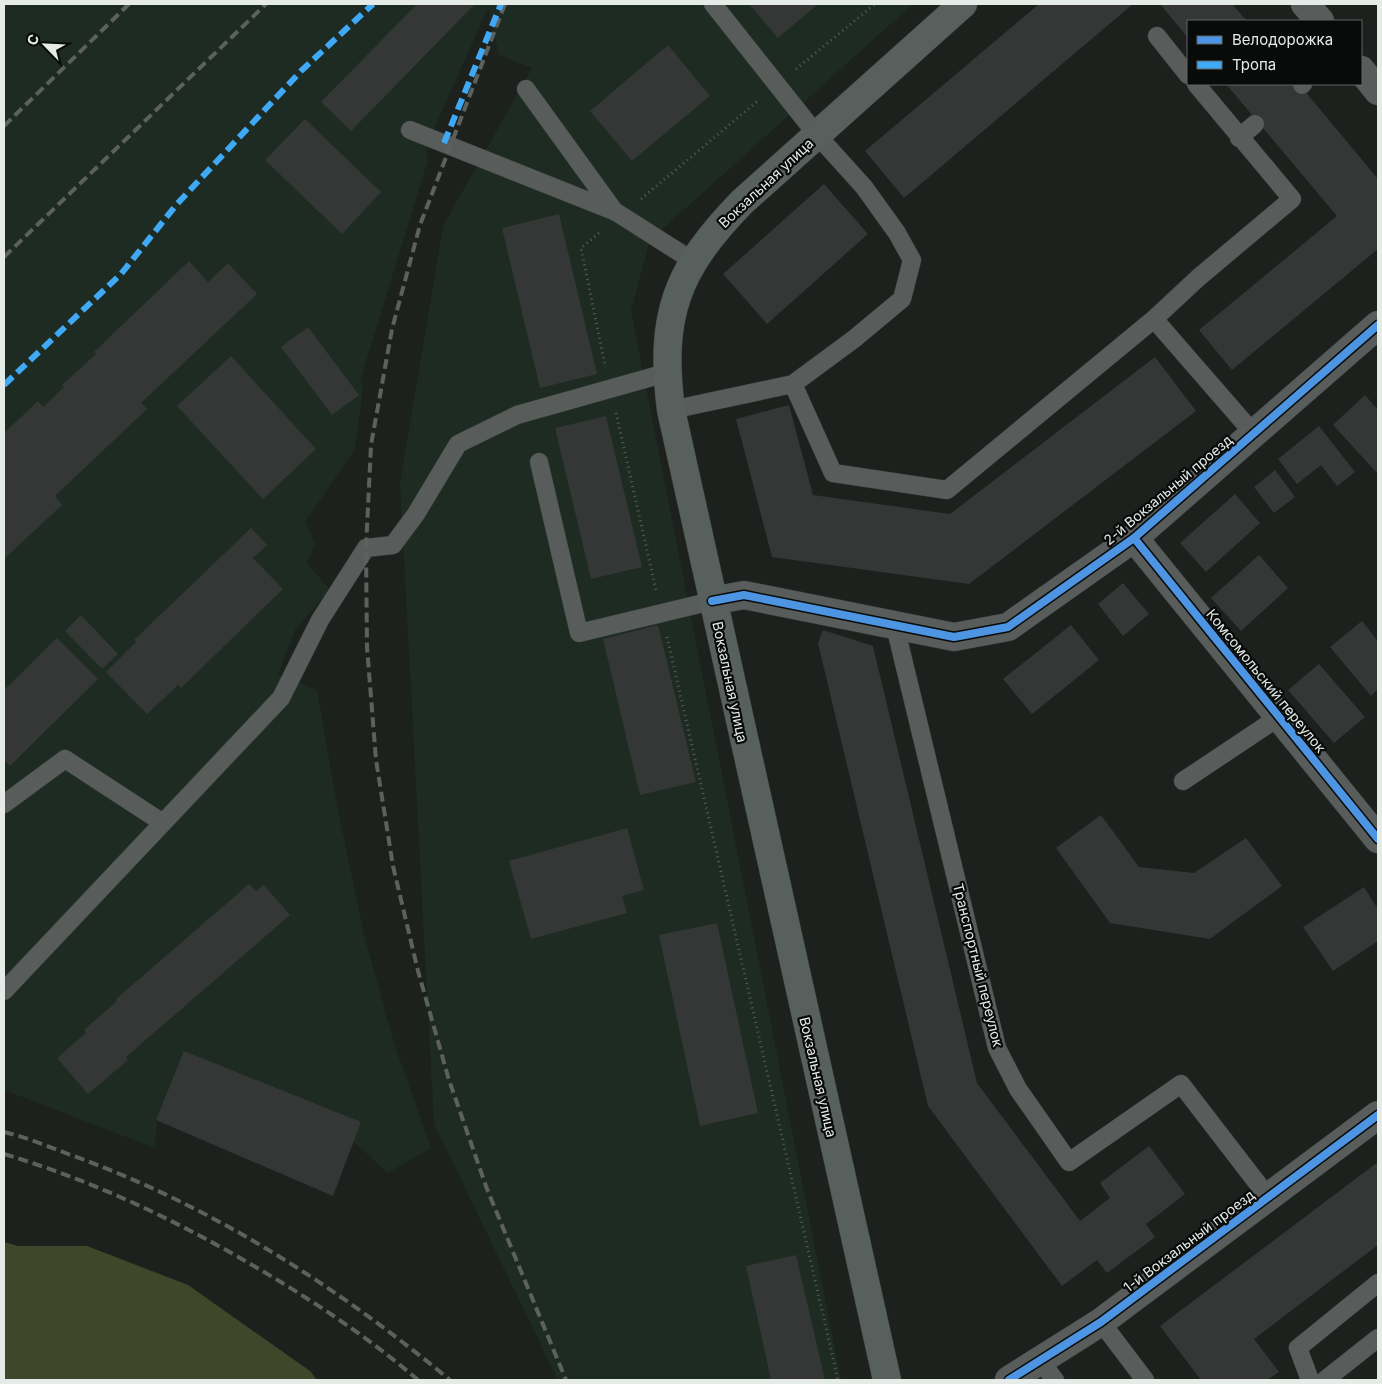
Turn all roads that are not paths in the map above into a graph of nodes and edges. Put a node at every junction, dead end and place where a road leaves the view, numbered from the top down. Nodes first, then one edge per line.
1 (713, 4) edge
2 (963, 4) edge
3 (1305, 4) edge
4 (1319, 20) edge
5 (1157, 36) dead end
6 (1362, 71) edge
7 (1187, 74) edge
8 (1197, 85) edge
9 (526, 89) dead end
10 (1378, 90) edge
11 (1255, 124) dead end
12 (410, 130) dead end
13 (817, 136) junction
14 (1239, 138) junction
15 (618, 214) junction
16 (693, 260) junction
17 (1154, 318) junction
18 (1378, 325) edge
19 (666, 374) junction
20 (794, 384) junction
21 (670, 410) junction
22 (1254, 434) junction
23 (539, 462) dead end
24 (1134, 538) junction
25 (712, 600) junction
26 (895, 626) junction
27 (1279, 717) junction
28 (1183, 781) dead end
29 (4, 804) edge
30 (163, 823) junction
31 (1374, 823) edge
32 (4, 991) edge
33 (1378, 1115) edge
34 (1268, 1197) junction
35 (1378, 1283) edge
36 (1101, 1322) junction
37 (1378, 1338) edge
38 (1048, 1371) edge
39 (887, 1380) edge
40 (1009, 1380) edge
41 (1145, 1380) edge
42 (1310, 1380) edge
43 (1325, 1380) edge

1 - 13 lane
2 - 13 main road, Вокзальная улица
3 - 4 street
5 - 7 lane
6 - 10 street
8 - 14 lane
9 - 15 lane
11 - 14 lane
12 - 15 lane
13 - 16 main road, Вокзальная улица
13 - 20 lane
14 - 17 lane
15 - 16 lane
16 - 19 main road, Вокзальная улица
17 - 20 lane
17 - 22 lane
18 - 22 street, 2-й Вокзальный проезд
19 - 21 main road, Вокзальная улица
19 - 30 lane
20 - 21 lane
21 - 25 main road, Вокзальная улица
22 - 24 street, 2-й Вокзальный проезд
23 - 25 lane
24 - 26 street, 2-й Вокзальный проезд
24 - 27 street, Комсомольский переулок
25 - 26 street, 2-й Вокзальный проезд
25 - 39 main road, Вокзальная улица
26 - 34 lane, Транспортный переулок
27 - 28 lane
27 - 31 street, Комсомольский переулок
29 - 30 lane
30 - 32 lane
33 - 34 street, 1-й Вокзальный проезд
34 - 36 street, 1-й Вокзальный проезд
35 - 42 lane
36 - 38 street, 1-й Вокзальный проезд
36 - 41 lane
37 - 43 lane
38 - 40 street, 1-й Вокзальный проезд

